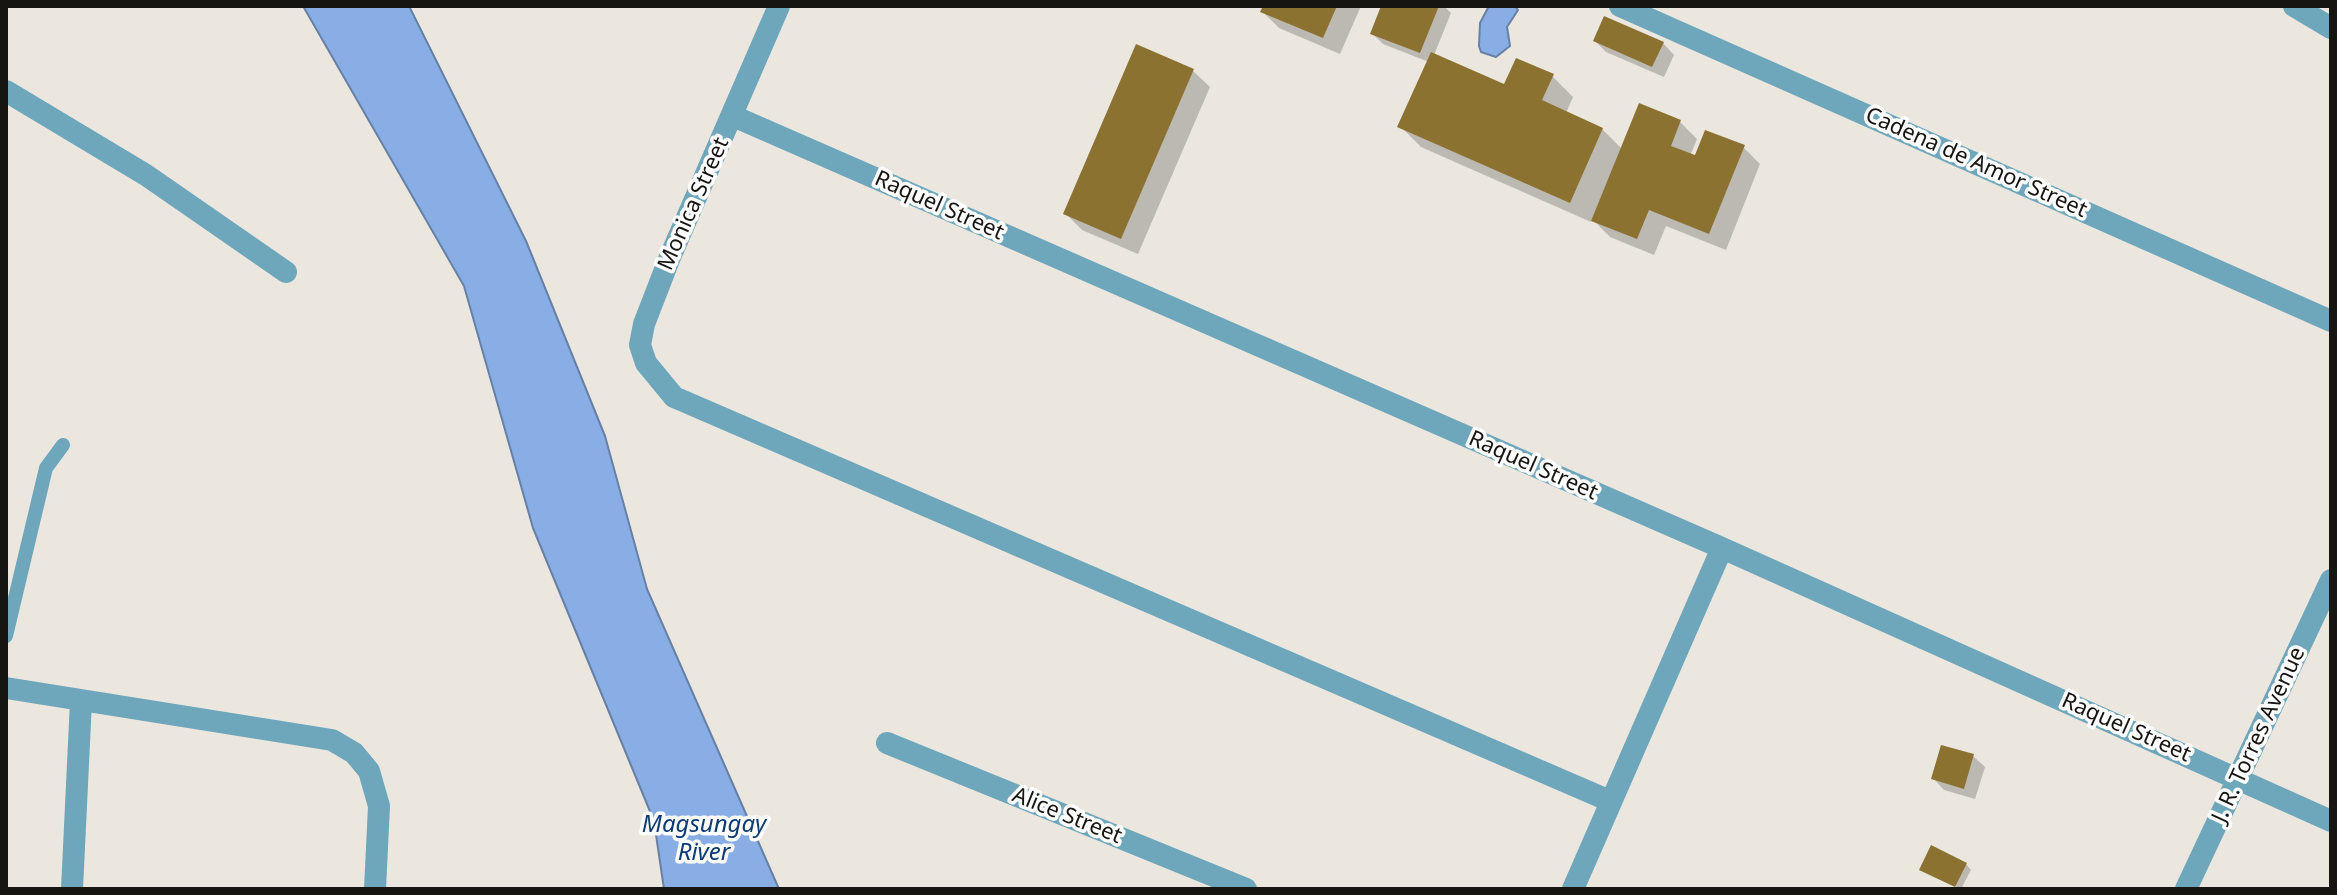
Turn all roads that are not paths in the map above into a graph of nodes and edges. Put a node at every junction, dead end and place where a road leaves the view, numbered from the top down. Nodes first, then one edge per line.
1 (779, 6) edge
2 (1620, 6) edge
3 (2294, 6) edge
4 (2331, 28) edge
5 (6, 91) edge
6 (733, 116) junction
7 (286, 272) dead end
8 (2331, 321) edge
9 (63, 445) dead end
10 (1722, 548) junction
11 (2331, 580) edge
12 (6, 636) edge
13 (6, 688) edge
14 (81, 701) junction
15 (887, 743) dead end
16 (2239, 779) junction
17 (1610, 801) junction
18 (2331, 821) edge
19 (72, 889) edge
20 (375, 889) edge
21 (1246, 889) edge
22 (1573, 889) edge
23 (2186, 889) edge

1 - 6 street, Monica Street
2 - 8 street, Cadena de Amor Street
3 - 4 street
5 - 7 street
6 - 10 street, Raquel Street
6 - 17 street, Monica Street
9 - 12 lane
10 - 16 street, Raquel Street
10 - 17 street
11 - 16 street, J. R. Torres Avenue
13 - 14 street
14 - 19 street
14 - 20 street
15 - 21 street, Alice Street
16 - 18 street, Raquel Street
16 - 23 street, J. R. Torres Avenue
17 - 22 street

